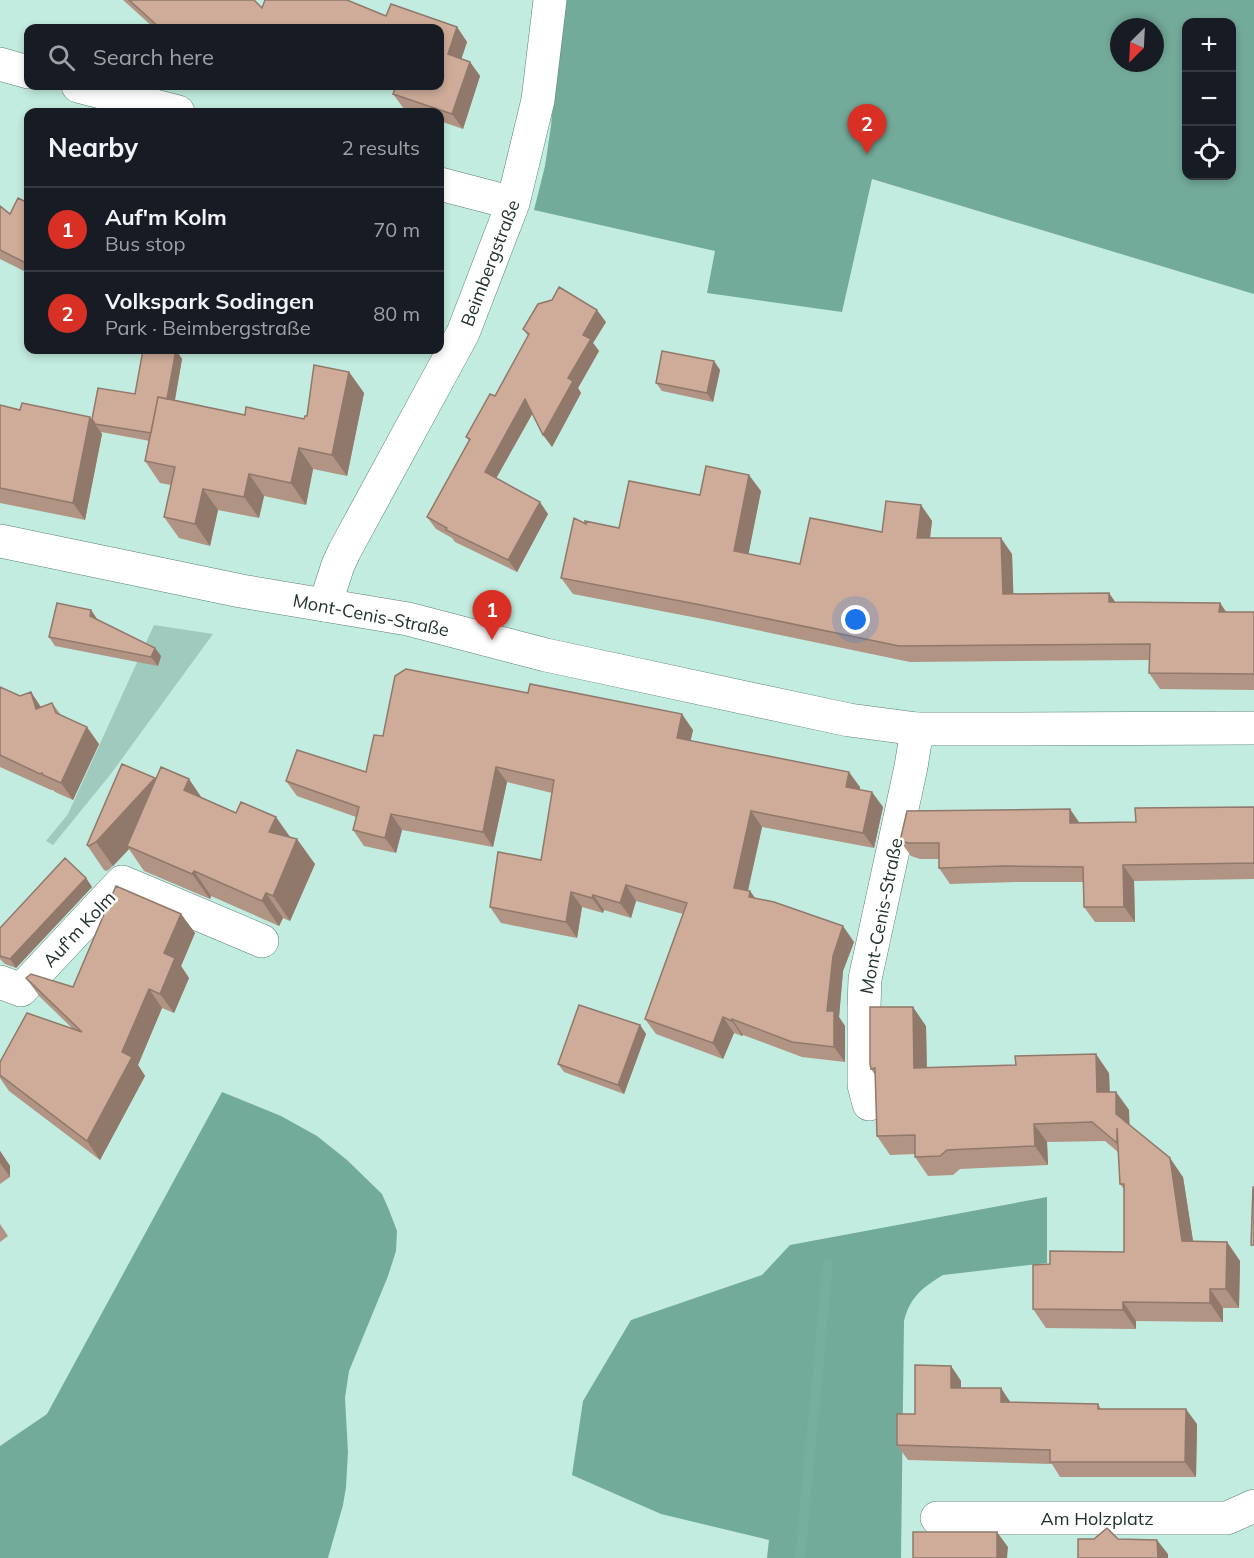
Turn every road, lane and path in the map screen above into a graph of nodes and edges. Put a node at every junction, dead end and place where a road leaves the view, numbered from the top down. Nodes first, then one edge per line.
1 (550, 0) edge
2 (0, 64) edge
3 (24, 71) edge
4 (93, 90) edge
5 (163, 108) edge
6 (444, 184) edge
7 (513, 204) junction
8 (0, 541) edge
9 (325, 605) junction
10 (1254, 728) edge
11 (917, 729) junction
12 (261, 941) dead end
13 (0, 982) edge
14 (869, 1104) dead end
15 (1254, 1506) edge
16 (937, 1518) dead end

1 - 7 street, Beimbergstraße
2 - 3 street
4 - 5 street
6 - 7 street
7 - 9 street, Beimbergstraße
8 - 9 street, Mont-Cenis-Straße
9 - 11 street, Mont-Cenis-Straße
10 - 11 street, Mont-Cenis-Straße
11 - 14 street, Mont-Cenis-Straße
12 - 13 street, Auf'm Kolm
15 - 16 street, Am Holzplatz

